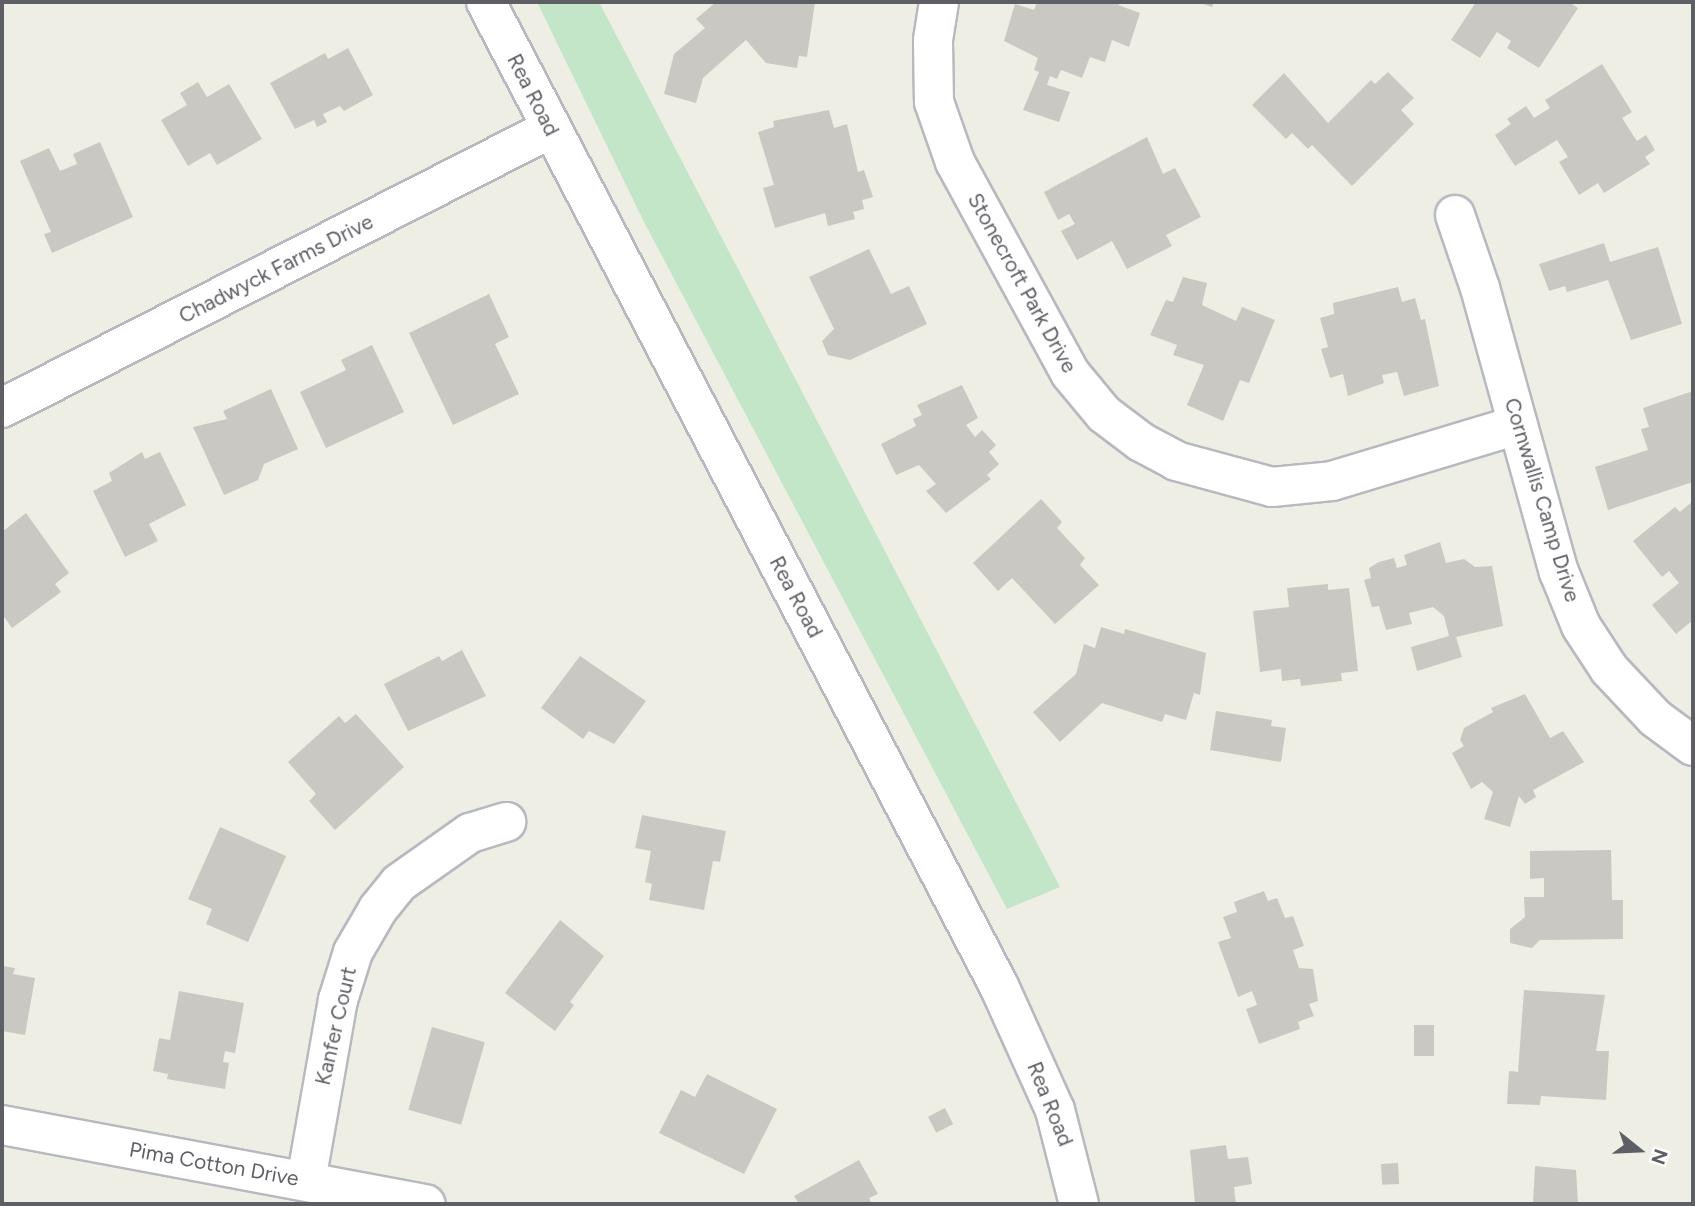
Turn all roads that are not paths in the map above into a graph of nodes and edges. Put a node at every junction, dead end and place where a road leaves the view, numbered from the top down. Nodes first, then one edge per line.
1 (485, 2) edge
2 (939, 2) edge
3 (550, 129) junction
4 (1455, 215) dead end
5 (2, 408) edge
6 (1518, 425) junction
7 (1693, 746) edge
8 (506, 822) dead end
9 (2, 1125) edge
10 (306, 1181) junction
11 (426, 1204) edge
12 (1079, 1204) edge

1 - 3 street, Rea Road
2 - 6 street, Stonecroft Park Drive
3 - 5 street, Chadwyck Farms Drive
3 - 12 street, Rea Road
4 - 6 street, Cornwallis Camp Drive
6 - 7 street, Cornwallis Camp Drive
8 - 10 street, Kanfer Court
9 - 10 street, Pima Cotton Drive
10 - 11 street, Pima Cotton Drive

